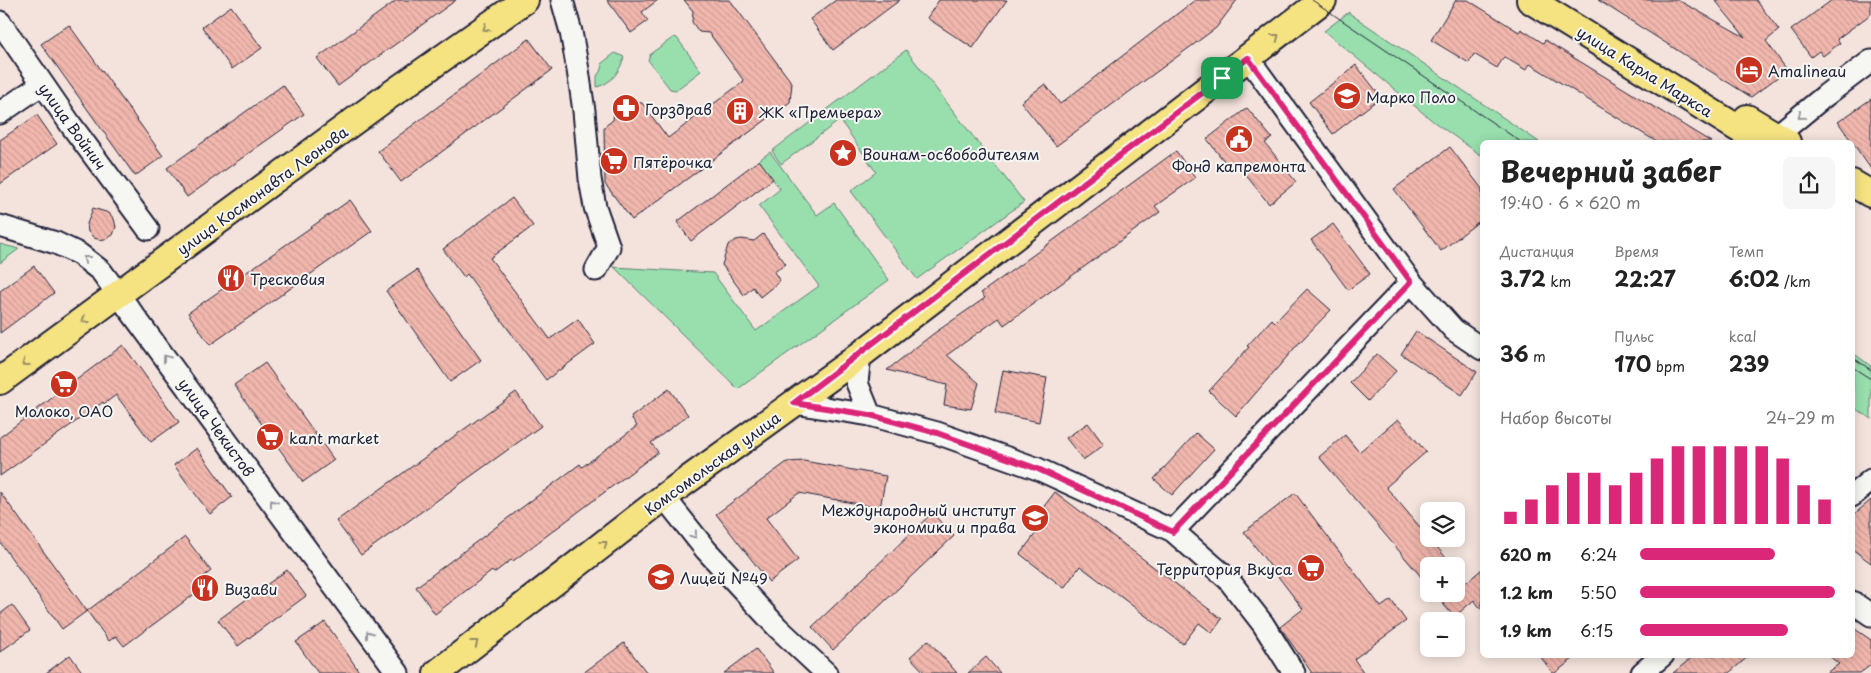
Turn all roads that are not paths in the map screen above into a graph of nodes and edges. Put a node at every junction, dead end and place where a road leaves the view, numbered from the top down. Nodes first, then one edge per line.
1 (526, 0) edge
2 (562, 0) edge
3 (1323, 0) edge
4 (1530, 0) edge
5 (1560, 0) edge
6 (0, 22) edge
7 (1248, 58) junction
8 (1871, 61) edge
9 (42, 84) junction
10 (0, 113) edge
11 (1772, 140) edge
12 (1772, 140) edge
13 (1775, 140) edge
14 (1855, 185) edge
15 (1871, 194) edge
16 (1855, 202) edge
17 (1871, 212) edge
18 (0, 226) edge
19 (148, 229) dead end
20 (596, 270) dead end
21 (1411, 282) junction
22 (119, 295) junction
23 (1480, 348) edge
24 (860, 354) junction
25 (0, 381) edge
26 (794, 403) junction
27 (870, 415) junction
28 (1871, 480) edge
29 (1855, 493) edge
30 (664, 497) junction
31 (1173, 532) junction
32 (1855, 604) edge
33 (1871, 615) edge
34 (1660, 658) edge
35 (398, 673) edge
36 (437, 673) edge
37 (826, 673) edge
38 (1294, 673) edge
39 (1642, 673) edge

1 -> 22 main road, улица Космонавта Леонова
2 - 20 street
7 -> 3 main road, Комсомольская улица
4 - 11 main road, улица Карла Маркса
5 - 12 main road, улица Карла Маркса
6 - 9 street, улица Войнич
7 - 21 street
7 - 24 main road, Комсомольская улица
8 -> 13 street
9 - 10 street
9 - 19 street, улица Войнич
14 - 15 main road
16 - 17 main road
22 -> 18 street, улица Чекистов
21 - 23 street
21 - 31 street
22 -> 25 main road, улица Космонавта Леонова
35 -> 22 street, улица Чекистов
24 - 26 main road, Комсомольская улица
24 - 27 street
26 - 27 street
26 - 30 main road, Комсомольская улица
27 - 31 street
28 - 29 street
36 -> 30 main road, Комсомольская улица
30 -> 37 street
31 - 38 street
32 - 33 street
34 - 39 street

